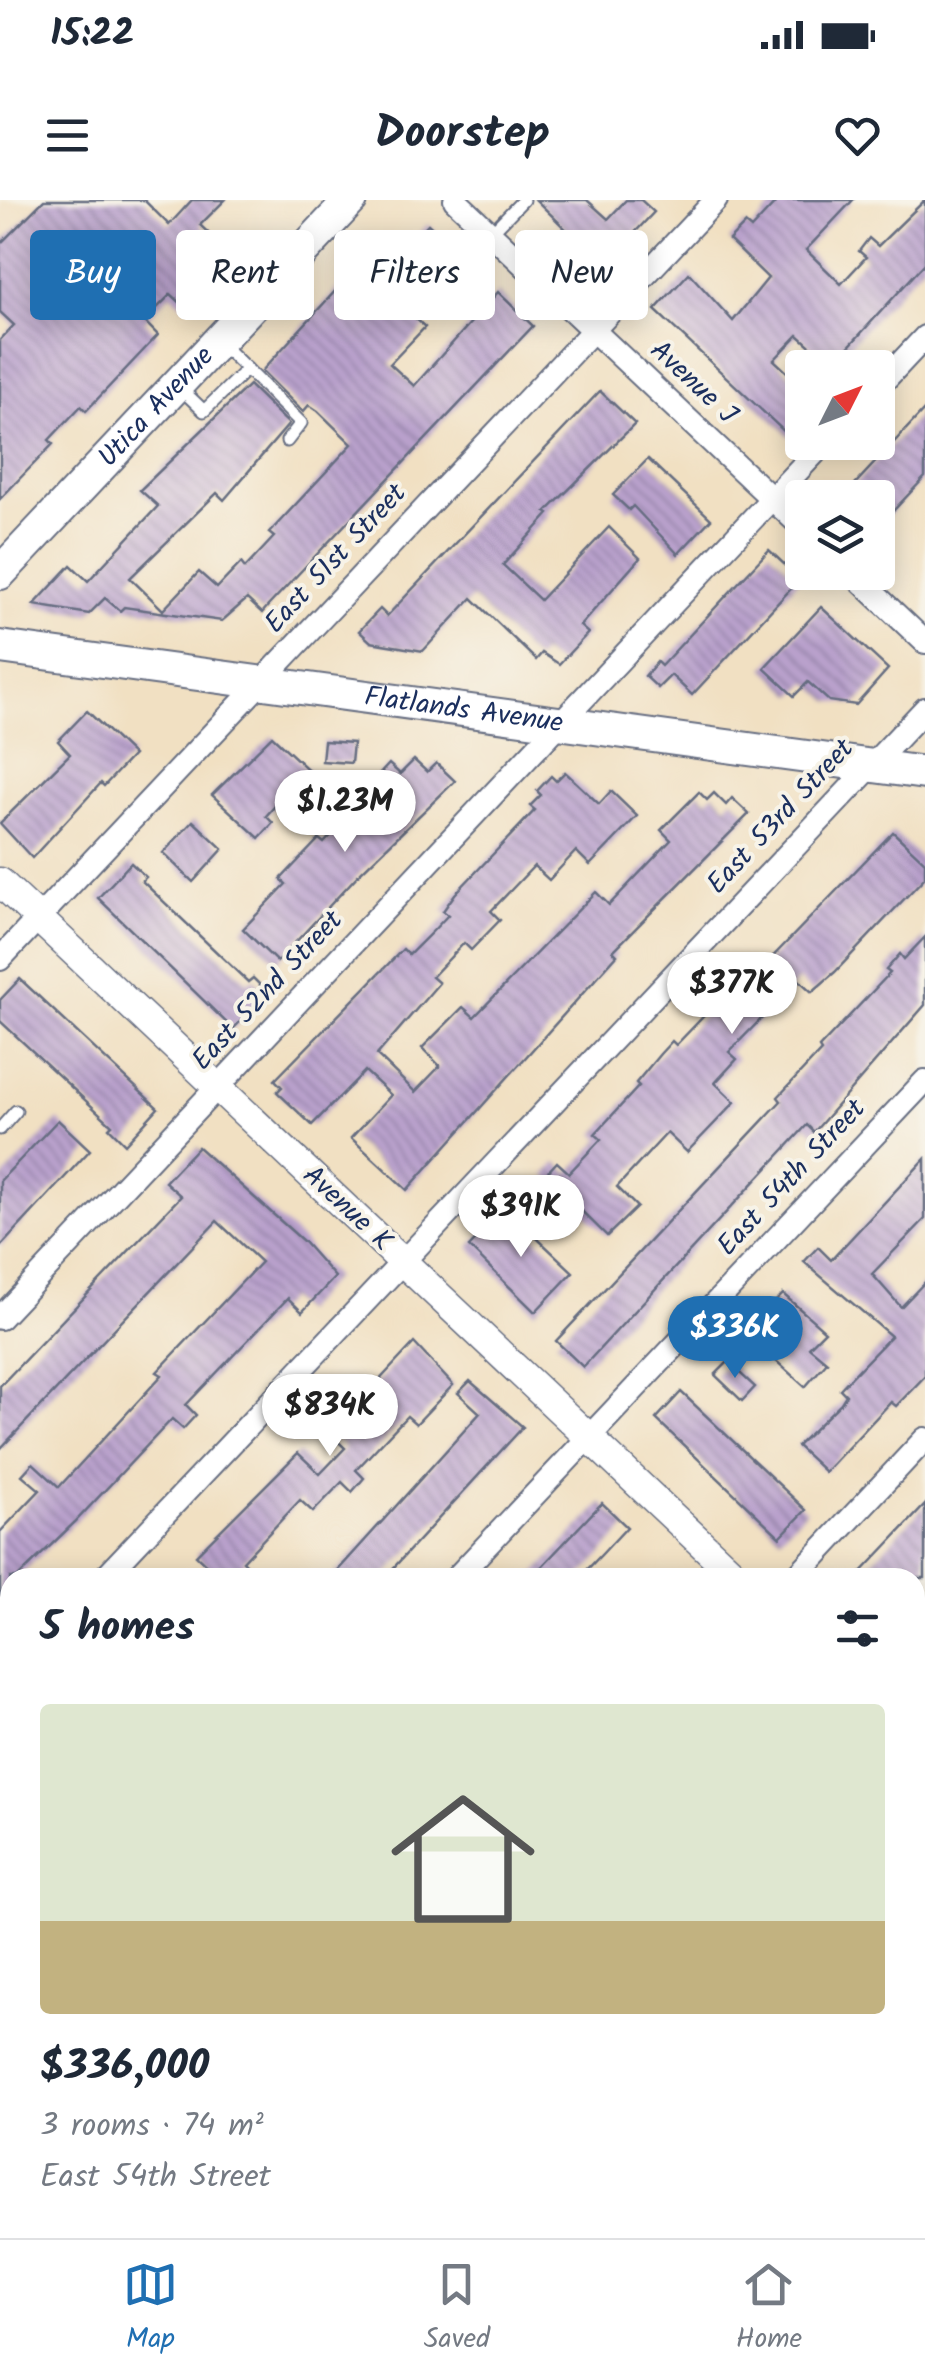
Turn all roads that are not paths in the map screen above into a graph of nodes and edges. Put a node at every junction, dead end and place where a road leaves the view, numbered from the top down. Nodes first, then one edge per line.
1 (352, 200) edge
2 (455, 200) edge
3 (523, 200) edge
4 (716, 200) edge
5 (487, 230) edge
6 (493, 230) edge
7 (495, 238) edge
8 (593, 330) junction
9 (925, 336) edge
10 (218, 342) junction
11 (246, 369) junction
12 (895, 369) edge
13 (177, 385) junction
14 (288, 440) dead end
15 (808, 460) edge
16 (772, 498) junction
17 (785, 511) edge
18 (0, 573) edge
19 (870, 590) edge
20 (925, 642) edge
21 (0, 647) edge
22 (259, 684) junction
23 (925, 709) edge
24 (560, 725) junction
25 (872, 766) junction
26 (925, 773) edge
27 (0, 882) edge
28 (39, 918) junction
29 (0, 959) edge
30 (925, 1081) edge
31 (218, 1087) junction
32 (16, 1110) dead end
33 (0, 1128) edge
34 (402, 1262) junction
35 (0, 1318) edge
36 (589, 1437) junction
37 (925, 1439) edge
38 (113, 1568) edge
39 (465, 1568) edge
40 (727, 1568) edge
41 (803, 1568) edge

1 - 10 main road, Utica Avenue
2 - 5 street, Avenue J
3 - 6 lane
4 - 8 street, East 51st Street
7 - 8 street, Avenue J
8 - 16 street, Avenue J
8 - 22 street, East 51st Street
9 - 12 street
10 - 11 lane
10 - 13 main road, Utica Avenue
11 - 13 lane
11 - 14 lane
13 - 18 main road, Utica Avenue
15 - 16 street, East 52nd Street
16 - 17 street, Avenue J
16 - 24 street, East 52nd Street
19 - 20 street
21 - 22 main road, Flatlands Avenue
22 - 24 main road, Flatlands Avenue
22 - 28 street, East 51st Street
23 - 25 street, East 53rd Street
24 - 25 main road, Flatlands Avenue
24 - 31 street, East 52nd Street
25 - 26 main road, Flatlands Avenue
25 - 34 street, East 53rd Street
27 - 28 street, Avenue K
28 - 29 street, East 51st Street
28 - 31 street, Avenue K
30 - 36 street, East 54th Street
31 - 34 street, Avenue K
31 - 35 street, East 52nd Street
32 - 33 lane
34 - 36 street, Avenue K
34 - 38 street, East 53rd Street
36 - 39 street, East 54th Street
36 - 40 street, Avenue K
37 - 41 street

